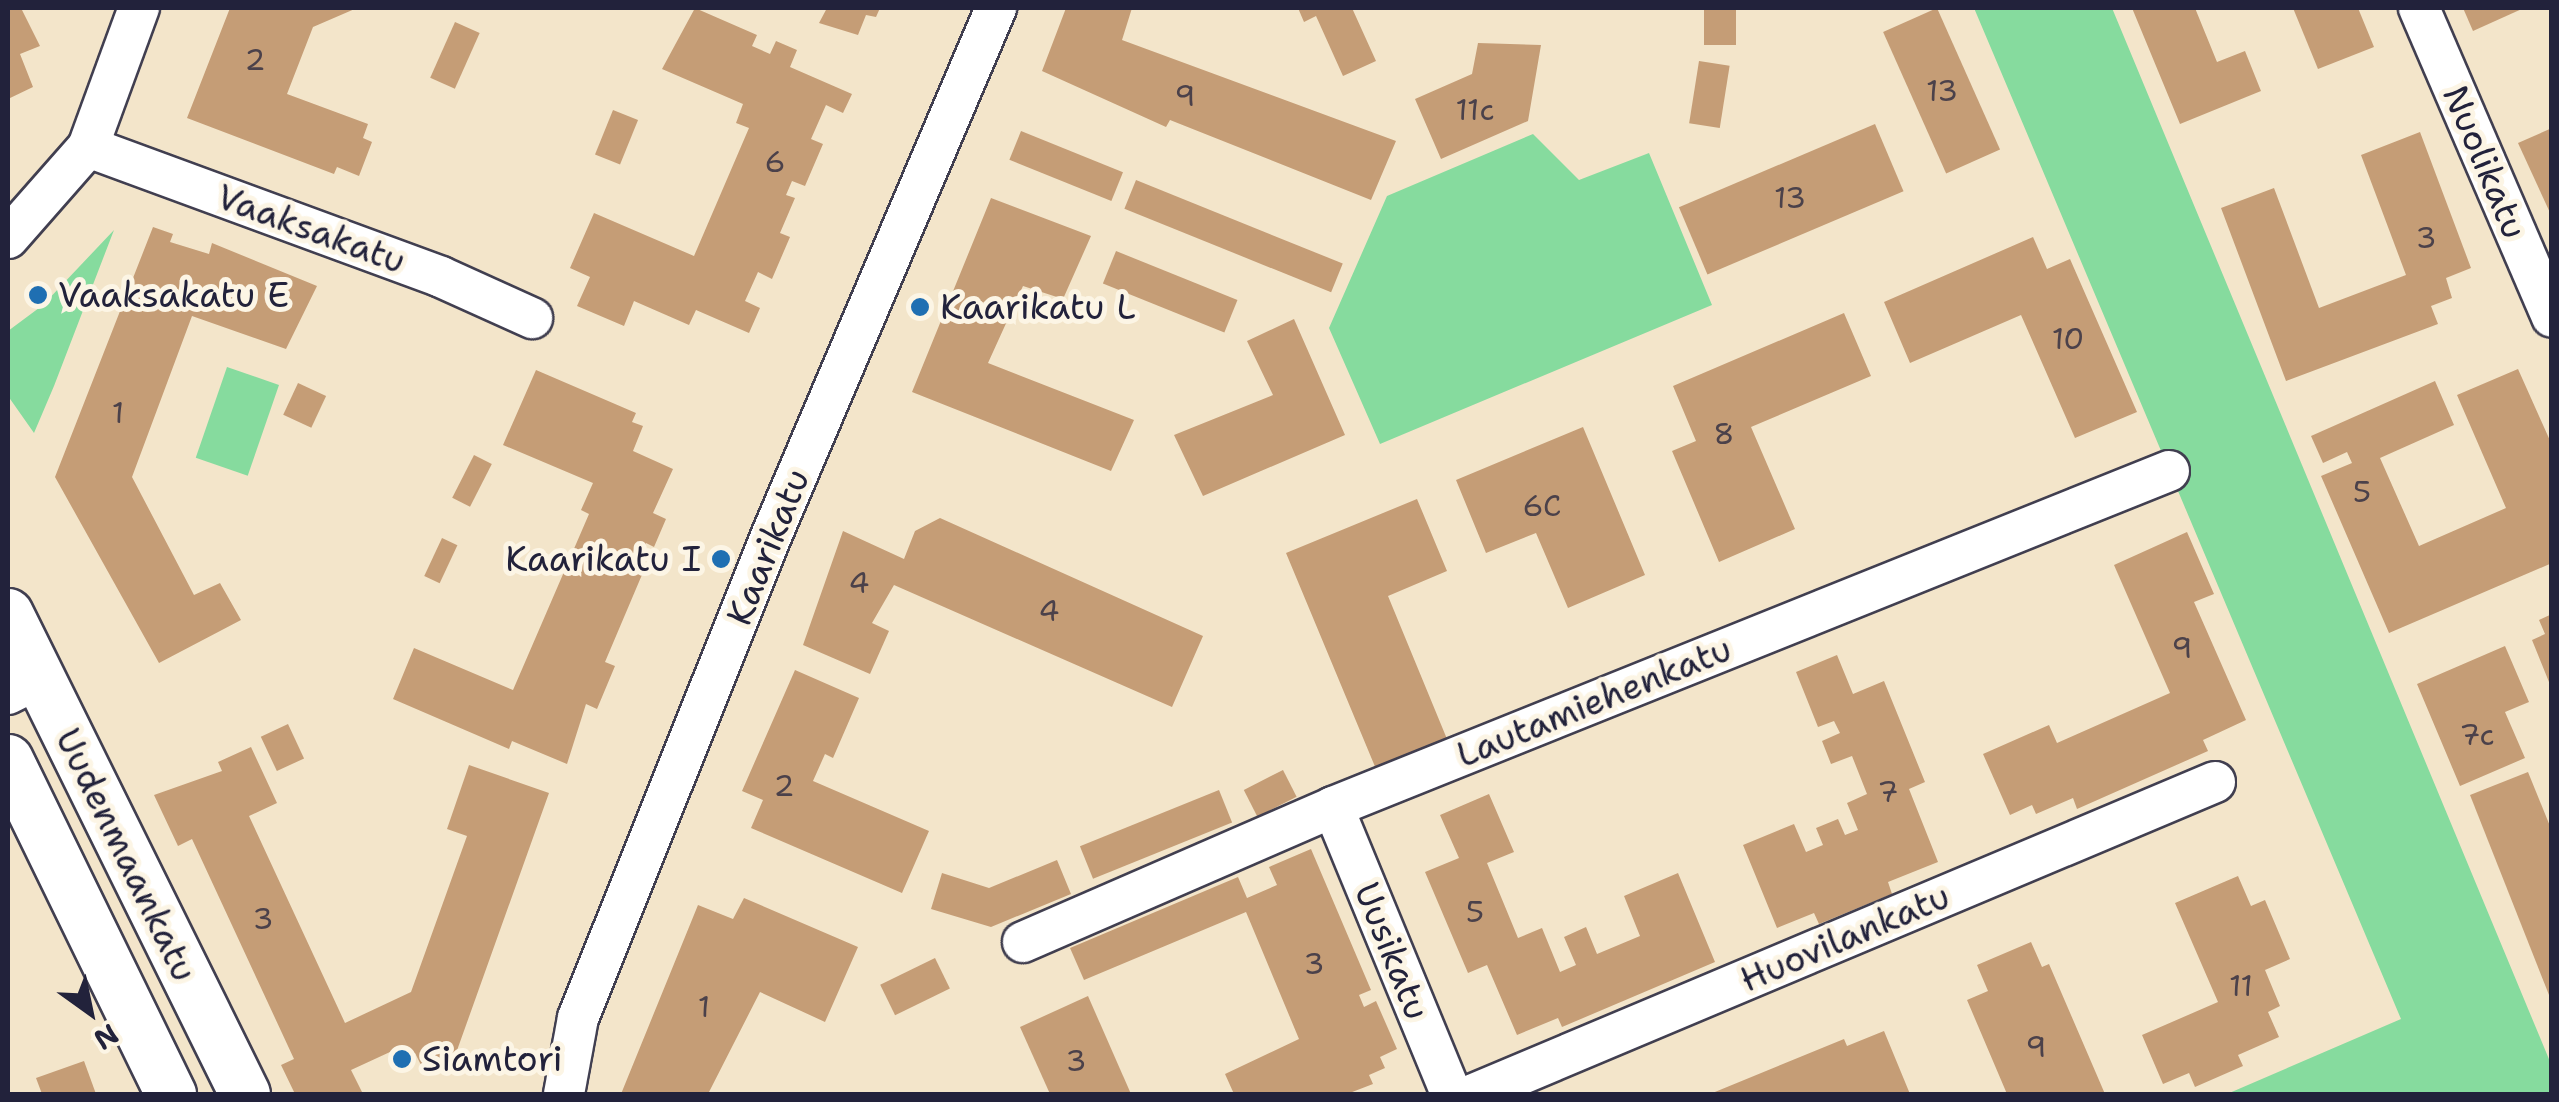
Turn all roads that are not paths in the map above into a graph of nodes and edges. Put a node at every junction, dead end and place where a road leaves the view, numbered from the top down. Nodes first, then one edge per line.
1 (140, 8) edge
2 (996, 8) edge
3 (2419, 8) edge
4 (88, 147) junction
5 (8, 238) edge
6 (2552, 317) edge
7 (532, 318) dead end
8 (2169, 471) dead end
9 (8, 614) edge
10 (23, 686) edge
11 (8, 760) edge
12 (2215, 782) dead end
13 (1333, 807) junction
14 (1022, 942) dead end
15 (171, 1094) edge
16 (245, 1094) edge
17 (564, 1094) edge
18 (1450, 1094) edge
19 (1474, 1094) edge

1 - 4 street
2 - 17 street, Kaarikatu
3 - 6 street, Nuolikatu
4 - 5 street
4 - 7 street, Vaaksakatu
8 - 13 street, Lautamiehenkatu
9 - 10 main road, Uudenmaankatu
10 - 16 main road, Uudenmaankatu
11 - 15 main road, Uudenmaankatu
12 - 19 street, Huovilankatu
13 - 14 street, Lautamiehenkatu
13 - 18 street, Uusikatu

